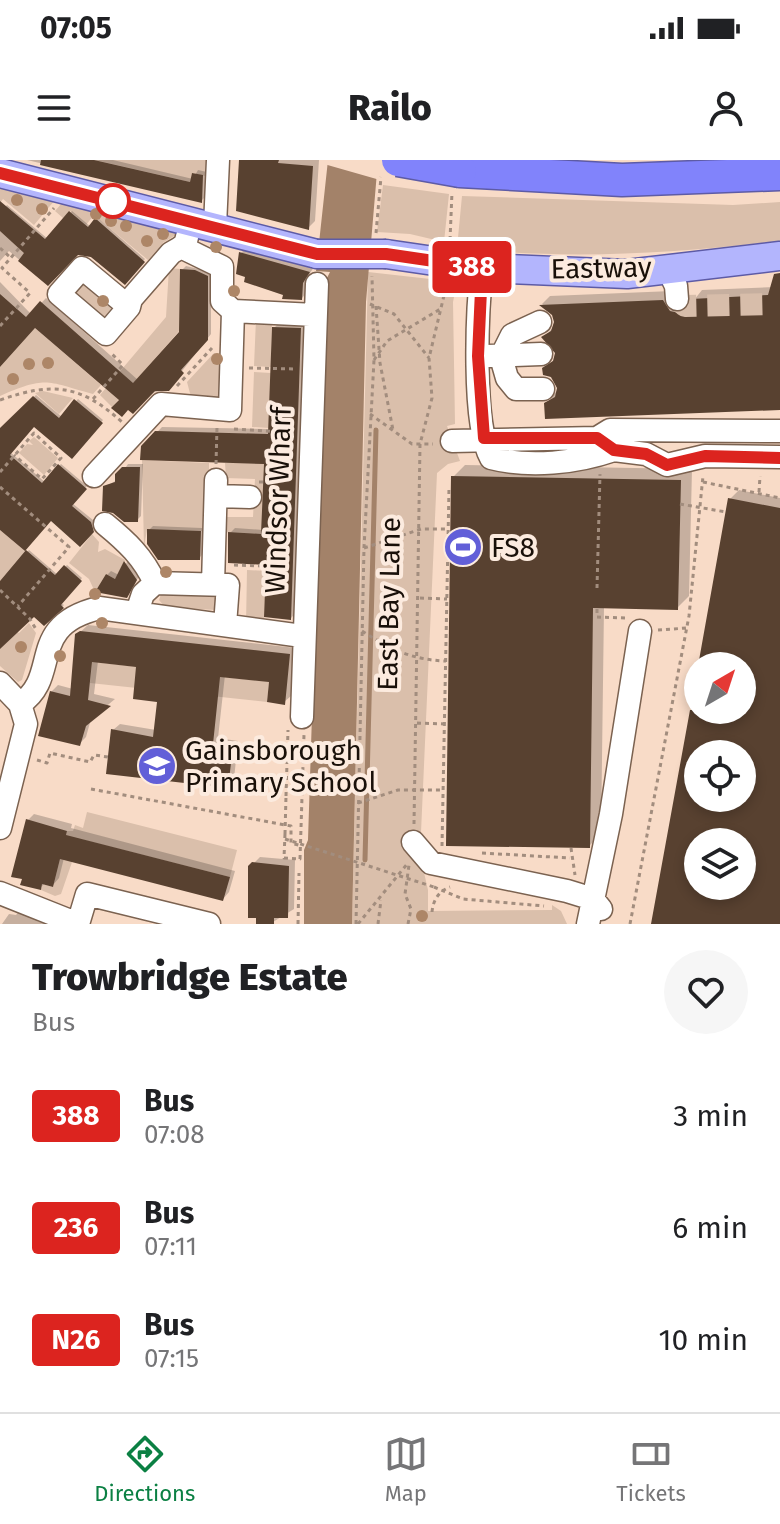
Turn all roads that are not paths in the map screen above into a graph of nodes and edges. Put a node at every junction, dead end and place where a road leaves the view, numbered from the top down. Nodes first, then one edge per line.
1 (218, 160) edge
2 (390, 165) edge
3 (0, 173) edge
4 (780, 174) edge
5 (204, 223) junction
6 (181, 247) junction
7 (780, 256) edge
8 (667, 267) junction
9 (482, 268) junction
10 (317, 284) dead end
11 (677, 299) dead end
12 (129, 307) junction
13 (315, 315) junction
14 (233, 318) junction
15 (540, 322) dead end
16 (541, 354) dead end
17 (478, 356) junction
18 (501, 357) junction
19 (543, 389) dead end
20 (780, 431) edge
21 (651, 432) junction
22 (484, 438) junction
23 (452, 441) dead end
24 (606, 444) junction
25 (646, 454) junction
26 (780, 457) edge
27 (94, 476) dead end
28 (250, 497) dead end
29 (105, 524) dead end
30 (214, 574) junction
31 (155, 583) junction
32 (137, 612) junction
33 (633, 624) road end
34 (225, 625) junction
35 (302, 636) junction
36 (0, 683) edge
37 (20, 704) junction
38 (298, 721) road end
39 (4, 790) edge
40 (0, 828) edge
41 (411, 852) road end
42 (0, 893) edge
43 (593, 899) junction
44 (78, 924) edge
45 (209, 924) edge
46 (588, 924) edge
47 (604, 924) edge

1 - 5 street
2 - 4 highway, bridge
3 - 5 main road, Eastway
5 - 6 street
5 - 9 main road, Eastway, bridge
6 - 12 street
6 - 14 street
7 - 8 main road, Eastway
8 - 9 main road, Eastway
8 - 11 street
9 - 17 street
10 - 13 street, Windsor Wharf
12 - 12 street
13 - 14 street
13 - 35 street, Windsor Wharf
14 - 27 street
15 - 18 street
16 - 18 street
17 - 18 street
17 - 22 street
18 - 19 street
20 - 21 street
21 - 24 street
21 - 25 street
22 - 23 street
22 - 24 street
24 - 25 street
25 - 26 street
28 - 30 street
29 - 31 street
30 - 31 street
30 - 34 street
31 - 32 street
32 - 34 street
32 - 37 street
33 - 43 street
34 - 35 street
35 - 38 street, Windsor Wharf
36 - 37 street
37 - 39 street
39 - 40 street
41 - 43 street
42 - 44 street
43 - 46 street
43 - 47 street
44 - 45 street

